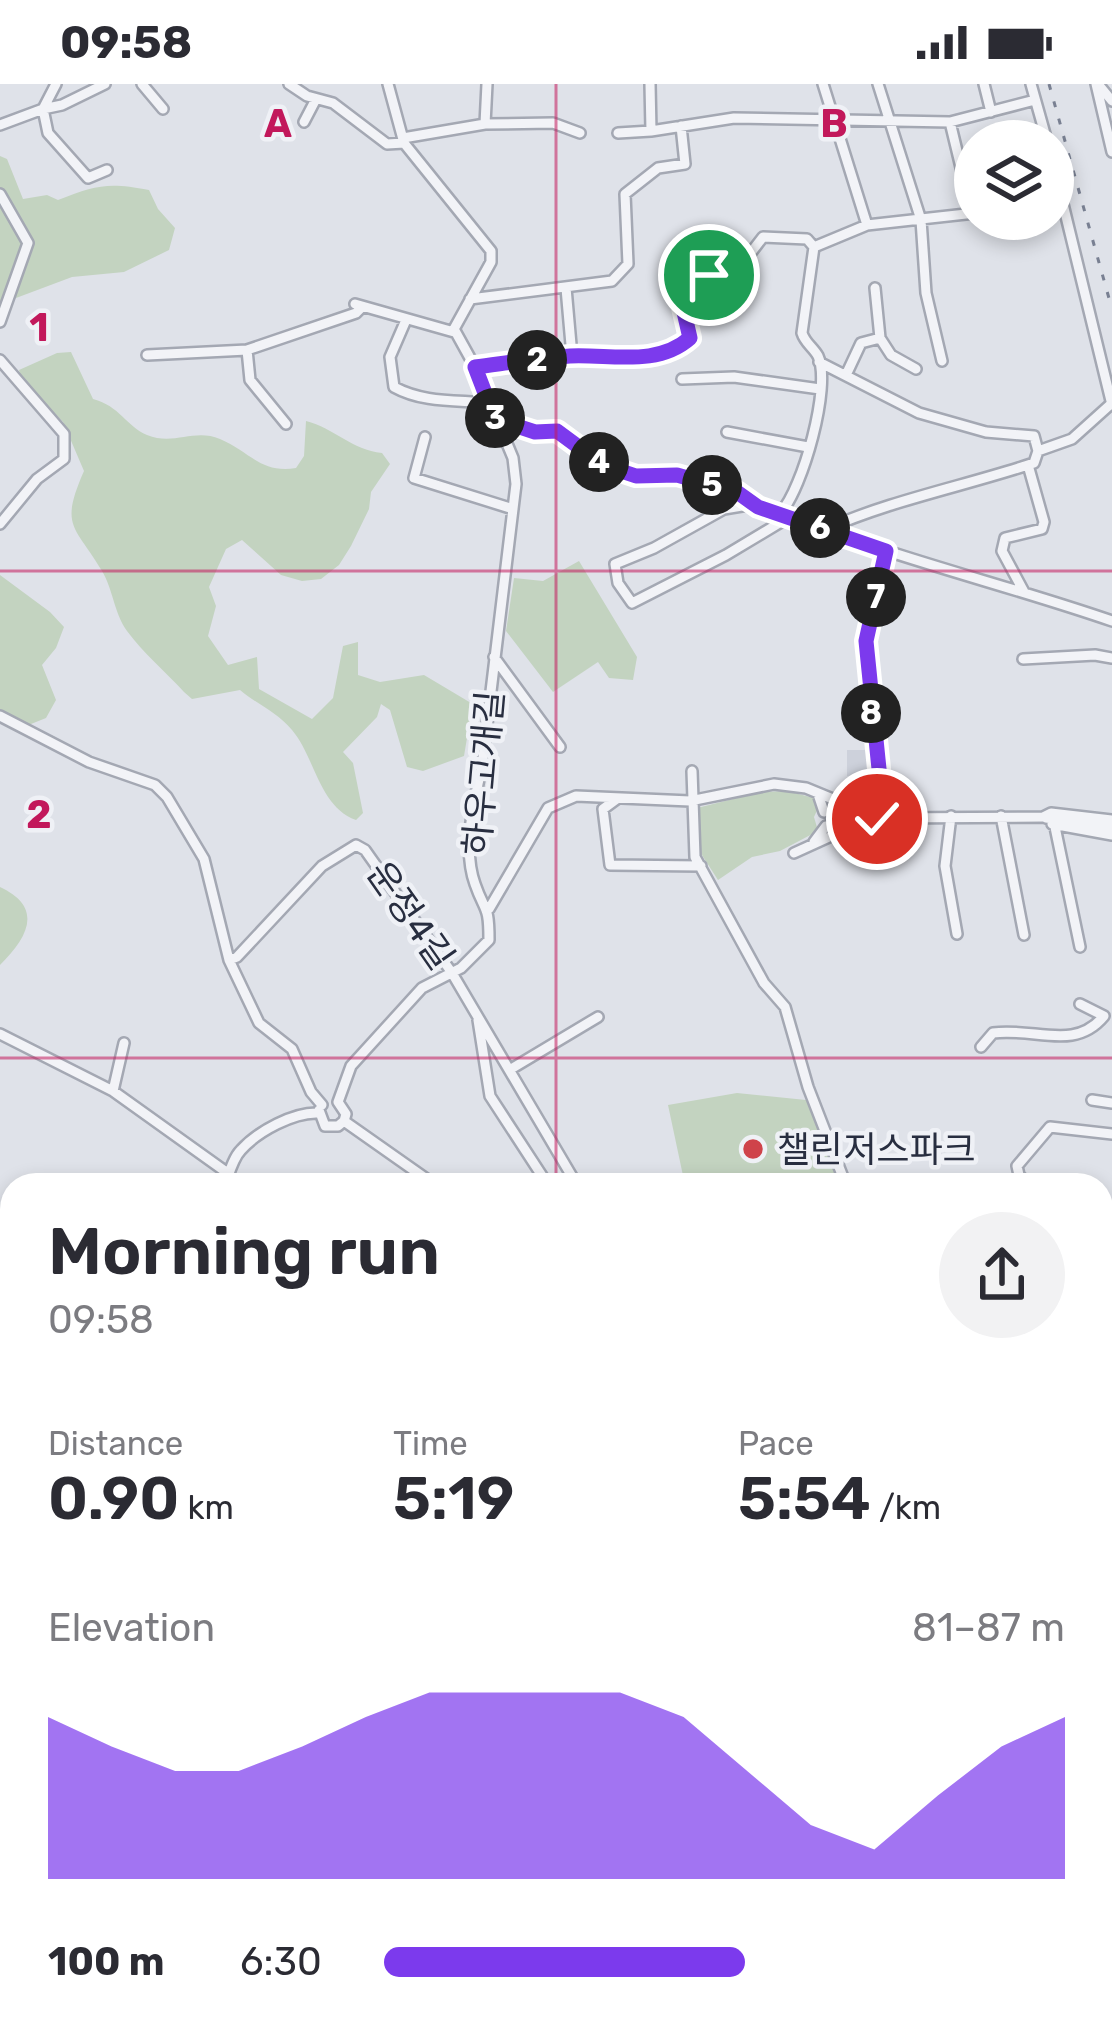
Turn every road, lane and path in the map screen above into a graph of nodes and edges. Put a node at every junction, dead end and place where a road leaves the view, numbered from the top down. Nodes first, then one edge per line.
1 (56, 84) edge
2 (105, 84) edge
3 (142, 84) edge
4 (290, 84) edge
5 (388, 84) edge
6 (487, 84) edge
7 (650, 84) edge
8 (823, 84) edge
9 (878, 84) edge
10 (984, 84) edge
11 (1030, 84) edge
12 (1097, 84) edge
13 (316, 99) junction
14 (1035, 100) junction
15 (1112, 100) edge
16 (163, 109) dead end
17 (43, 110) junction
18 (991, 112) junction
19 (832, 120) junction
20 (1041, 120) edge
21 (304, 122) dead end
22 (950, 122) junction
23 (485, 124) junction
24 (889, 124) junction
25 (0, 125) edge
26 (681, 126) junction
27 (651, 131) junction
28 (580, 133) dead end
29 (618, 133) dead end
30 (954, 138) edge
31 (403, 140) junction
32 (1112, 152) edge
33 (107, 170) dead end
34 (0, 194) edge
35 (954, 216) edge
36 (921, 220) junction
37 (867, 225) junction
38 (1070, 240) edge
39 (814, 247) junction
40 (566, 288) junction
41 (875, 288) dead end
42 (470, 298) junction
43 (406, 320) junction
44 (0, 322) edge
45 (454, 332) junction
46 (880, 338) junction
47 (247, 350) junction
48 (147, 356) dead end
49 (572, 356) junction
50 (0, 360) edge
51 (942, 361) dead end
52 (818, 362) junction
53 (475, 367) junction
54 (916, 369) dead end
55 (10, 373) junction
56 (846, 375) junction
57 (682, 379) dead end
58 (0, 384) edge
59 (820, 389) junction
60 (488, 403) junction
61 (1112, 404) edge
62 (495, 419) junction
63 (286, 424) dead end
64 (728, 432) dead end
65 (424, 437) dead end
66 (808, 448) junction
67 (1038, 451) junction
68 (1028, 465) junction
69 (758, 507) junction
70 (513, 509) junction
71 (786, 514) junction
72 (0, 524) edge
73 (824, 530) junction
74 (886, 551) junction
75 (1024, 592) junction
76 (1112, 621) edge
77 (494, 657) junction
78 (1112, 658) edge
79 (1023, 659) dead end
80 (0, 716) edge
81 (560, 747) dead end
82 (692, 771) dead end
83 (818, 794) junction
84 (617, 798) junction
85 (690, 801) junction
86 (824, 812) dead end
87 (1001, 816) junction
88 (951, 817) junction
89 (1043, 817) junction
90 (880, 818) junction
91 (826, 826) dead end
92 (1055, 826) junction
93 (1112, 827) edge
94 (814, 842) junction
95 (794, 853) dead end
96 (701, 866) junction
97 (489, 909) junction
98 (957, 934) dead end
99 (1024, 935) dead end
100 (1080, 947) dead end
101 (229, 960) junction
102 (452, 973) junction
103 (1080, 1004) dead end
104 (1108, 1014) edge
105 (478, 1015) junction
106 (598, 1017) dead end
107 (0, 1034) edge
108 (124, 1042) dead end
109 (982, 1047) dead end
110 (511, 1069) junction
111 (113, 1091) junction
112 (1091, 1100) dead end
113 (338, 1102) junction
114 (1112, 1103) edge
115 (320, 1109) junction
116 (344, 1121) junction
117 (1112, 1134) edge
118 (218, 1173) edge
119 (230, 1173) edge
120 (418, 1173) edge
121 (540, 1173) edge
122 (570, 1173) edge
123 (841, 1173) edge
124 (1019, 1173) edge

1 - 17 street
2 - 17 street
3 - 16 street
4 - 13 street
5 - 31 street
6 - 23 street
7 - 27 street
8 - 19 street
9 - 24 street
10 - 18 street
11 - 14 street
12 - 15 street
12 - 32 street
13 - 21 street
13 - 31 street
14 - 18 street
14 - 20 street
17 - 25 street
17 - 33 street
18 - 22 street
19 - 24 street
19 - 26 street
19 - 37 street
22 - 24 street
22 - 30 street
23 - 28 street
23 - 31 street
24 - 36 street
26 - 27 street
26 - 40 street
27 - 29 street
31 - 42 street
34 - 44 street
35 - 36 street
36 - 37 street
36 - 51 street
37 - 39 street
38 - 61 street
39 - 49 street
39 - 52 street
40 - 42 street
40 - 49 street
41 - 46 street
42 - 45 street
43 - 45 street
43 - 47 street
43 - 60 street
45 - 53 street, 하우고개길
46 - 54 street
46 - 56 street
47 - 48 street
47 - 63 street
49 - 53 street
50 - 55 street
52 - 56 street
52 - 59 street
53 - 60 street, 하우고개길
55 - 58 street
55 - 72 street
56 - 67 street
57 - 59 street
59 - 66 street
60 - 62 street, 하우고개길
61 - 67 street
62 - 69 street
62 - 70 street, 하우고개길
64 - 66 street
65 - 70 street
66 - 71 street
67 - 68 street
68 - 73 street
68 - 75 street
69 - 71 street
69 - 71 street
70 - 77 street, 하우고개길
71 - 73 street
73 - 74 street
74 - 75 street
74 - 90 street
75 - 76 street
77 - 81 street
77 - 97 street, 하우고개길
78 - 79 street
80 - 101 street
82 - 85 street
83 - 85 street
83 - 86 street
83 - 90 street
84 - 85 street
84 - 96 street
84 - 97 street
85 - 96 street
87 - 88 street
87 - 89 street
87 - 99 street
88 - 90 street
88 - 98 street
89 - 92 street
89 - 93 street
90 - 94 street
91 - 94 street
92 - 93 street
92 - 100 street
94 - 95 street
96 - 123 street
97 - 102 street, 하우고개길
101 - 102 street, 운정4길
101 - 115 street
102 - 105 street, 운정4길
102 - 113 street, 하우고개길
103 - 104 street
104 - 109 street
105 - 110 street, 운정4길
105 - 121 street, 운정4길
106 - 110 street
107 - 111 street
108 - 111 street
110 - 122 street, 운정4길
111 - 118 street
112 - 114 street
113 - 115 street
113 - 116 street
115 - 116 street
115 - 119 street
116 - 120 street
117 - 124 street

